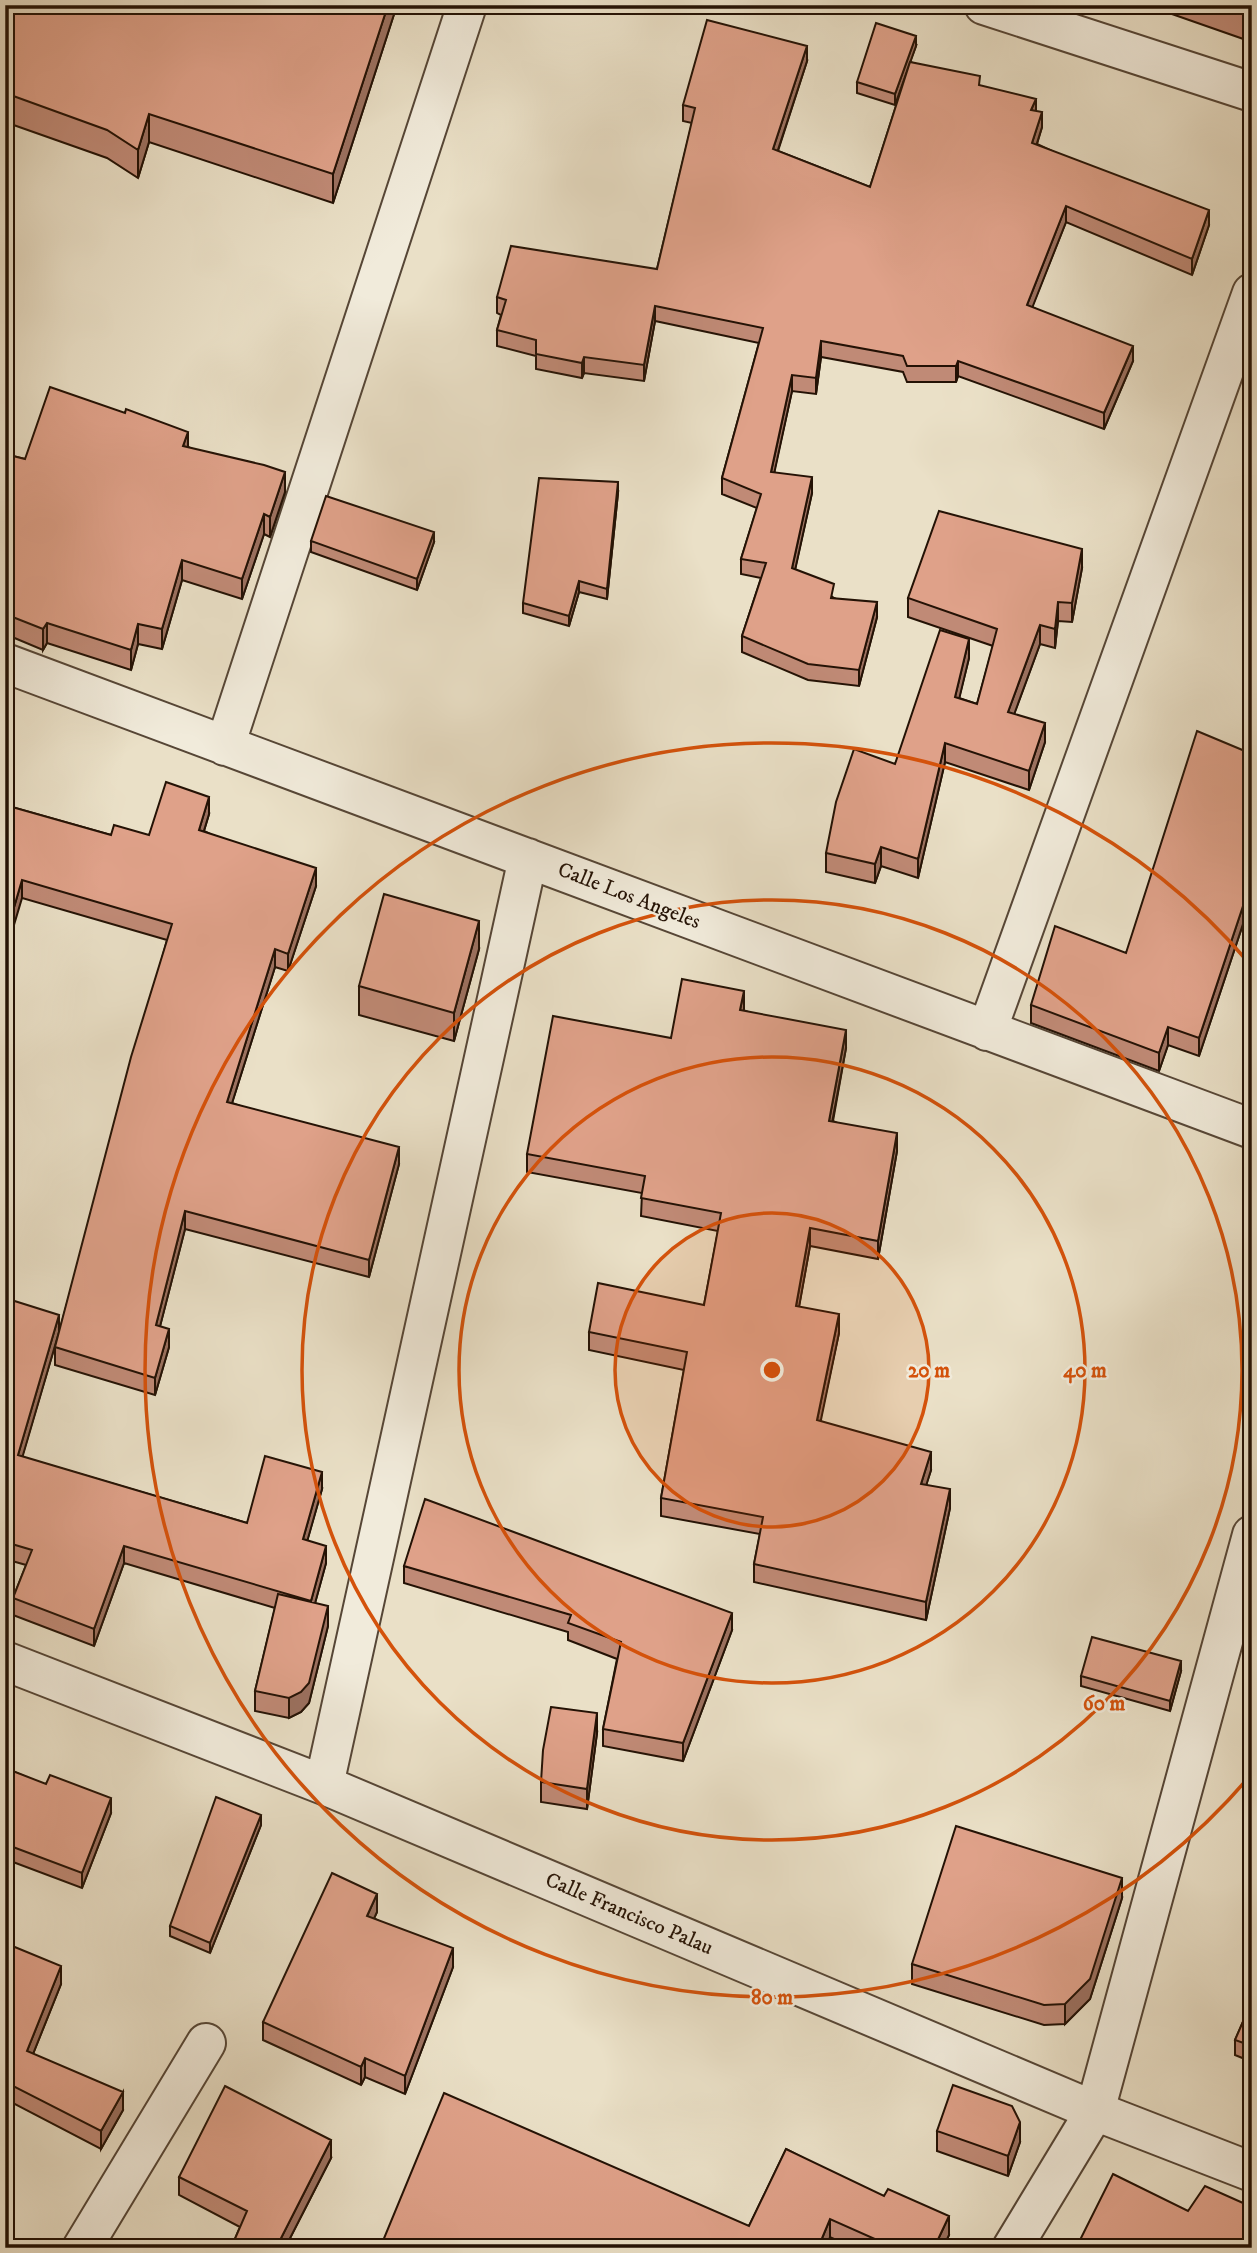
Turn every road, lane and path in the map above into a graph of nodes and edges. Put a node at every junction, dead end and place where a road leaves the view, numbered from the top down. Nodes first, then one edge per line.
1 (467, 5) edge
2 (984, 5) edge
3 (1252, 92) edge
4 (1252, 293) edge
5 (5, 663) edge
6 (225, 746) junction
7 (528, 858) junction
8 (987, 1031) junction
9 (1252, 1129) edge
10 (1252, 1535) edge
11 (5, 1661) edge
12 (324, 1785) junction
13 (206, 2043) dead end
14 (1095, 2111) junction
15 (1252, 2172) edge
16 (82, 2248) edge
17 (1012, 2248) edge

1 - 6 street
2 - 3 street
4 - 8 street
5 - 6 street, Calle Los Angeles
6 - 7 street, Calle Los Angeles
7 - 8 street, Calle Los Angeles
7 - 12 street
8 - 9 street, Calle Los Angeles
10 - 14 street
11 - 12 street, Calle Francisco Palau
12 - 14 street, Calle Francisco Palau
13 - 16 street
14 - 15 street, Calle Francisco Palau
14 - 17 street

